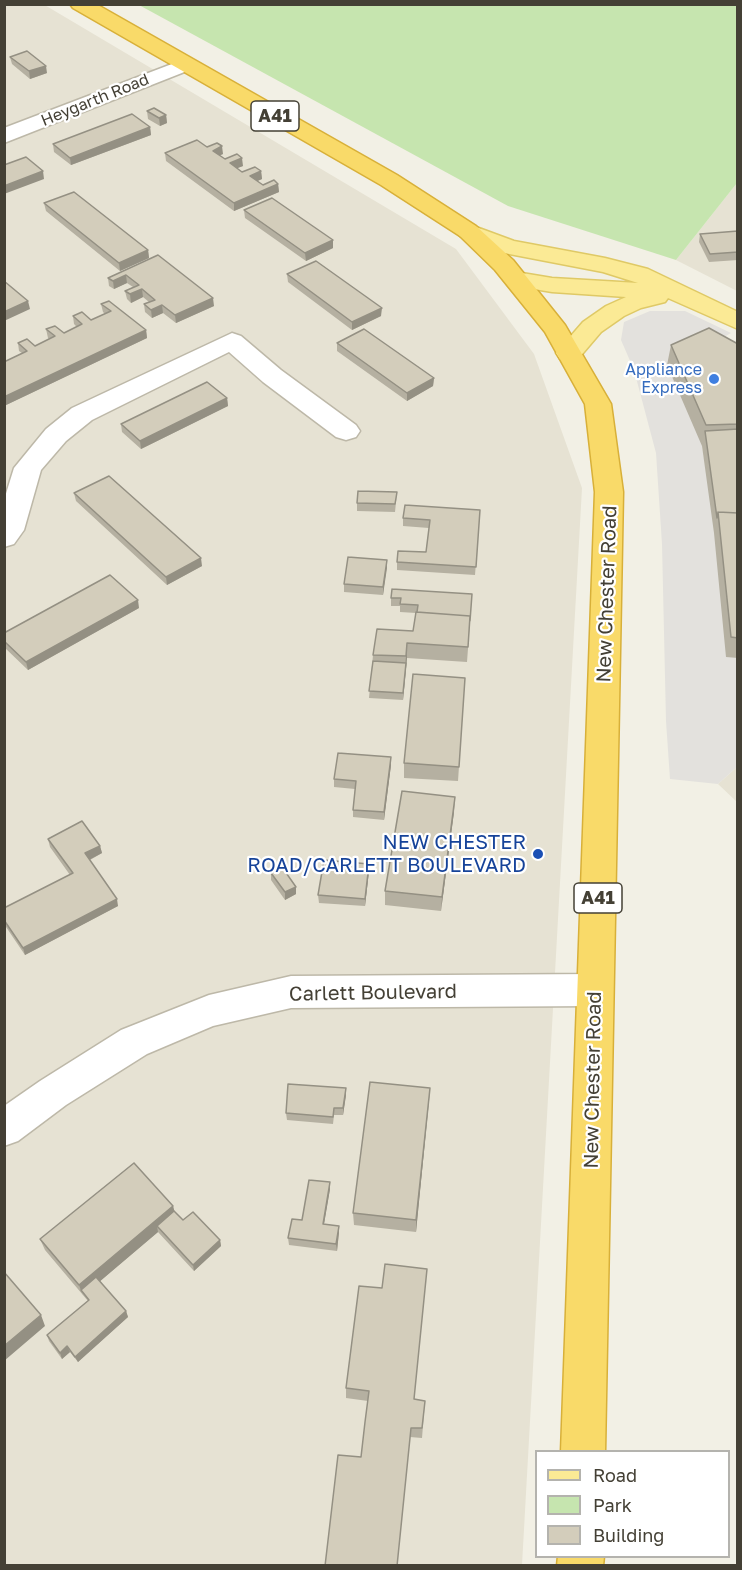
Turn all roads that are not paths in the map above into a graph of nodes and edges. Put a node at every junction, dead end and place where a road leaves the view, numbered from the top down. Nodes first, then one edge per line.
1 (80, 4) edge
2 (185, 65) junction
3 (4, 136) edge
4 (468, 231) junction
5 (516, 279) junction
6 (673, 292) junction
7 (738, 322) edge
8 (569, 353) junction
9 (346, 431) dead end
10 (4, 537) edge
11 (595, 990) junction
12 (4, 1129) edge
13 (583, 1450) edge

1 - 2 highway, New Chester Road / A41
2 - 3 street, Heygarth Road
2 - 4 highway, New Chester Road / A41
4 - 5 highway, New Chester Road / A41
4 - 6 main road
5 - 6 main road
5 - 8 highway, New Chester Road / A41
6 - 7 main road
6 - 8 main road
8 - 11 highway, New Chester Road / A41
9 - 10 street
11 - 12 street, Carlett Boulevard
11 - 13 highway, New Chester Road / A41

